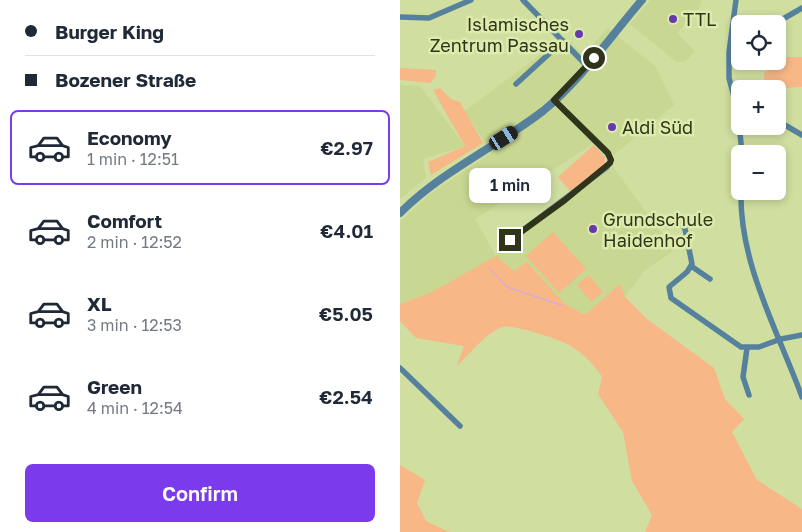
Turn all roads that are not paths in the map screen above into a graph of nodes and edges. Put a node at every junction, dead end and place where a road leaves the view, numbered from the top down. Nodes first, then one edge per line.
1 (471, 0) edge
2 (524, 0) edge
3 (642, 0) edge
4 (736, 0) edge
5 (802, 8) edge
6 (400, 17) edge
7 (786, 17) edge
8 (563, 41) junction
9 (587, 66) junction
10 (516, 84) dead end
11 (731, 85) edge
12 (554, 100) junction
13 (786, 126) edge
14 (802, 135) edge
15 (741, 200) edge
16 (400, 213) edge
17 (678, 218) dead end
18 (510, 240) dead end
19 (691, 266) junction
20 (710, 279) dead end
21 (802, 335) edge
22 (780, 339) junction
23 (747, 348) junction
24 (400, 368) edge
25 (749, 396) dead end
26 (802, 397) edge
27 (460, 426) dead end

1 - 6 street
2 - 8 street
3 - 9 street
4 - 11 street
5 - 7 street
8 - 9 street
8 - 10 street
9 - 12 street
12 - 16 street
12 - 18 street
13 - 14 street
15 - 22 street
17 - 19 street
19 - 20 street
19 - 23 street
21 - 22 street
22 - 23 street
22 - 26 street
23 - 25 street
24 - 27 street

